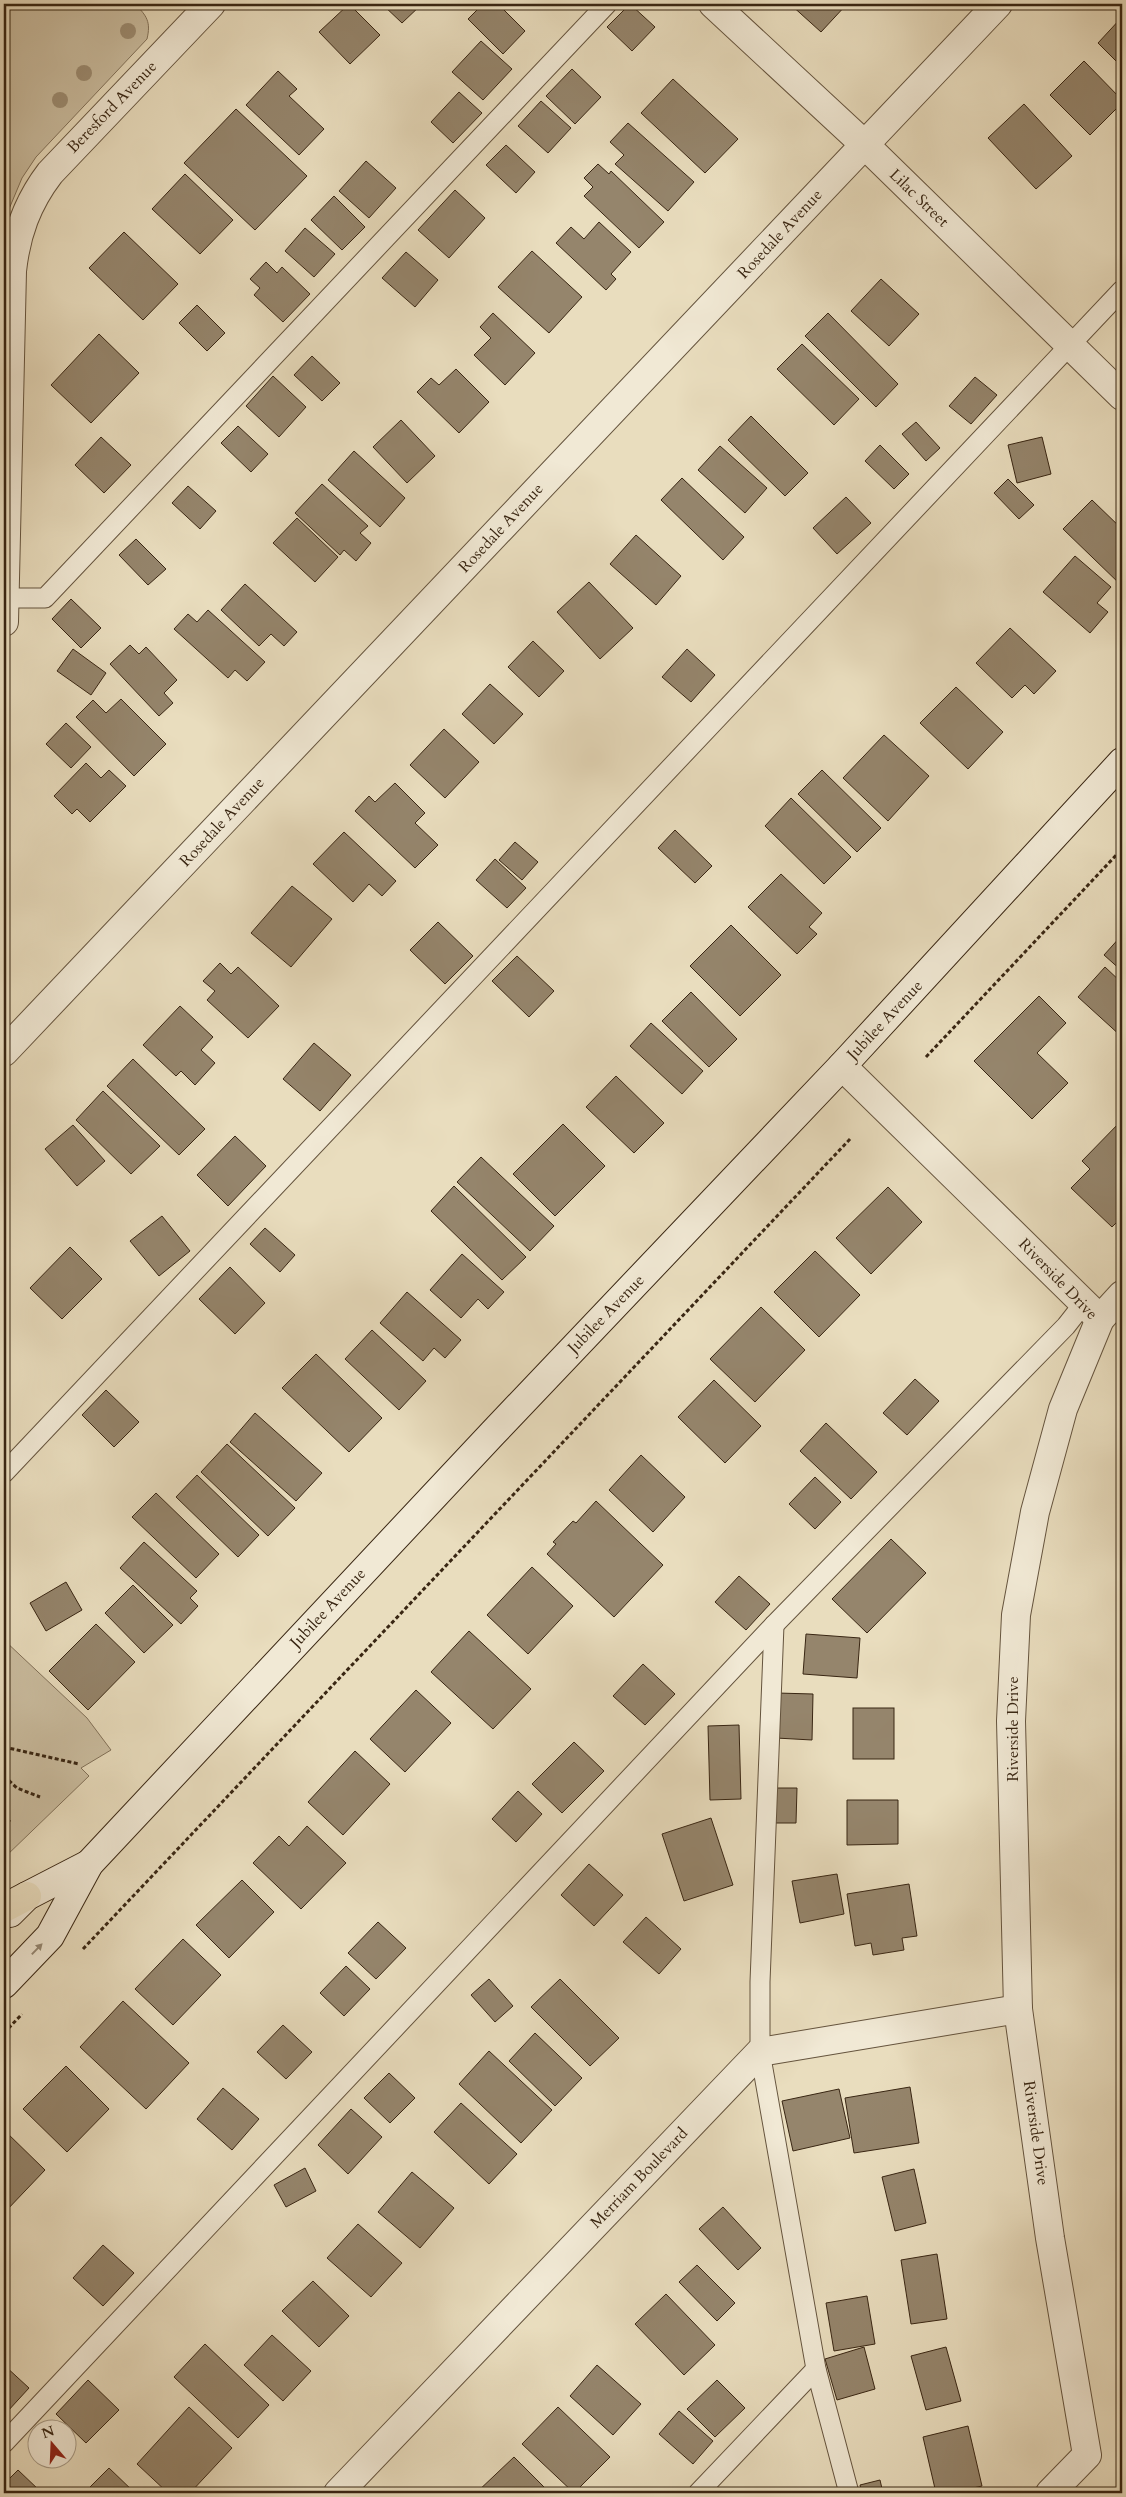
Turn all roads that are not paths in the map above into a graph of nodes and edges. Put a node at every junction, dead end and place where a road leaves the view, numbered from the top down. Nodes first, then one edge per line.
1 (211, 4) edge
2 (607, 4) edge
3 (713, 4) edge
4 (998, 4) edge
5 (865, 145) junction
6 (1122, 290) edge
7 (1070, 346) junction
8 (1122, 396) edge
9 (5, 571) edge
10 (4, 610) edge
11 (1122, 762) edge
12 (4, 1052) edge
13 (842, 1066) junction
14 (1122, 1296) edge
15 (1092, 1311) junction
16 (4, 1473) edge
17 (774, 1625) junction
18 (89, 1864) junction
19 (27, 1896) junction
20 (4, 1908) edge
21 (4, 1920) edge
22 (4, 1984) edge
23 (1018, 2009) junction
24 (760, 2052) junction
25 (816, 2369) junction
26 (4, 2444) edge
27 (338, 2493) edge
28 (698, 2493) edge
29 (849, 2493) edge
30 (1050, 2493) edge

1 - 9 street, Beresford Avenue
2 - 10 lane
3 - 5 street, Lilac Street
4 - 5 street, Rosedale Avenue
5 - 7 street, Lilac Street
5 - 12 street, Rosedale Avenue
6 - 7 lane
7 - 8 street, Lilac Street
7 - 16 lane
9 - 10 street, Beresford Avenue
11 - 13 street, Jubilee Avenue
13 - 15 street, Riverside Drive
13 - 18 street, Jubilee Avenue
14 - 15 street
15 - 17 lane
15 - 23 street, Riverside Drive
17 - 24 lane
17 - 26 lane
18 - 19 street, Jubilee Avenue
22 -> 18 street, Jubilee Avenue
19 - 20 main road
19 - 21 street, Jubilee Avenue
23 - 24 street
23 - 30 street, Riverside Drive
24 - 25 lane
24 - 27 street, Merriam Boulevard
25 - 28 lane
25 - 29 lane

